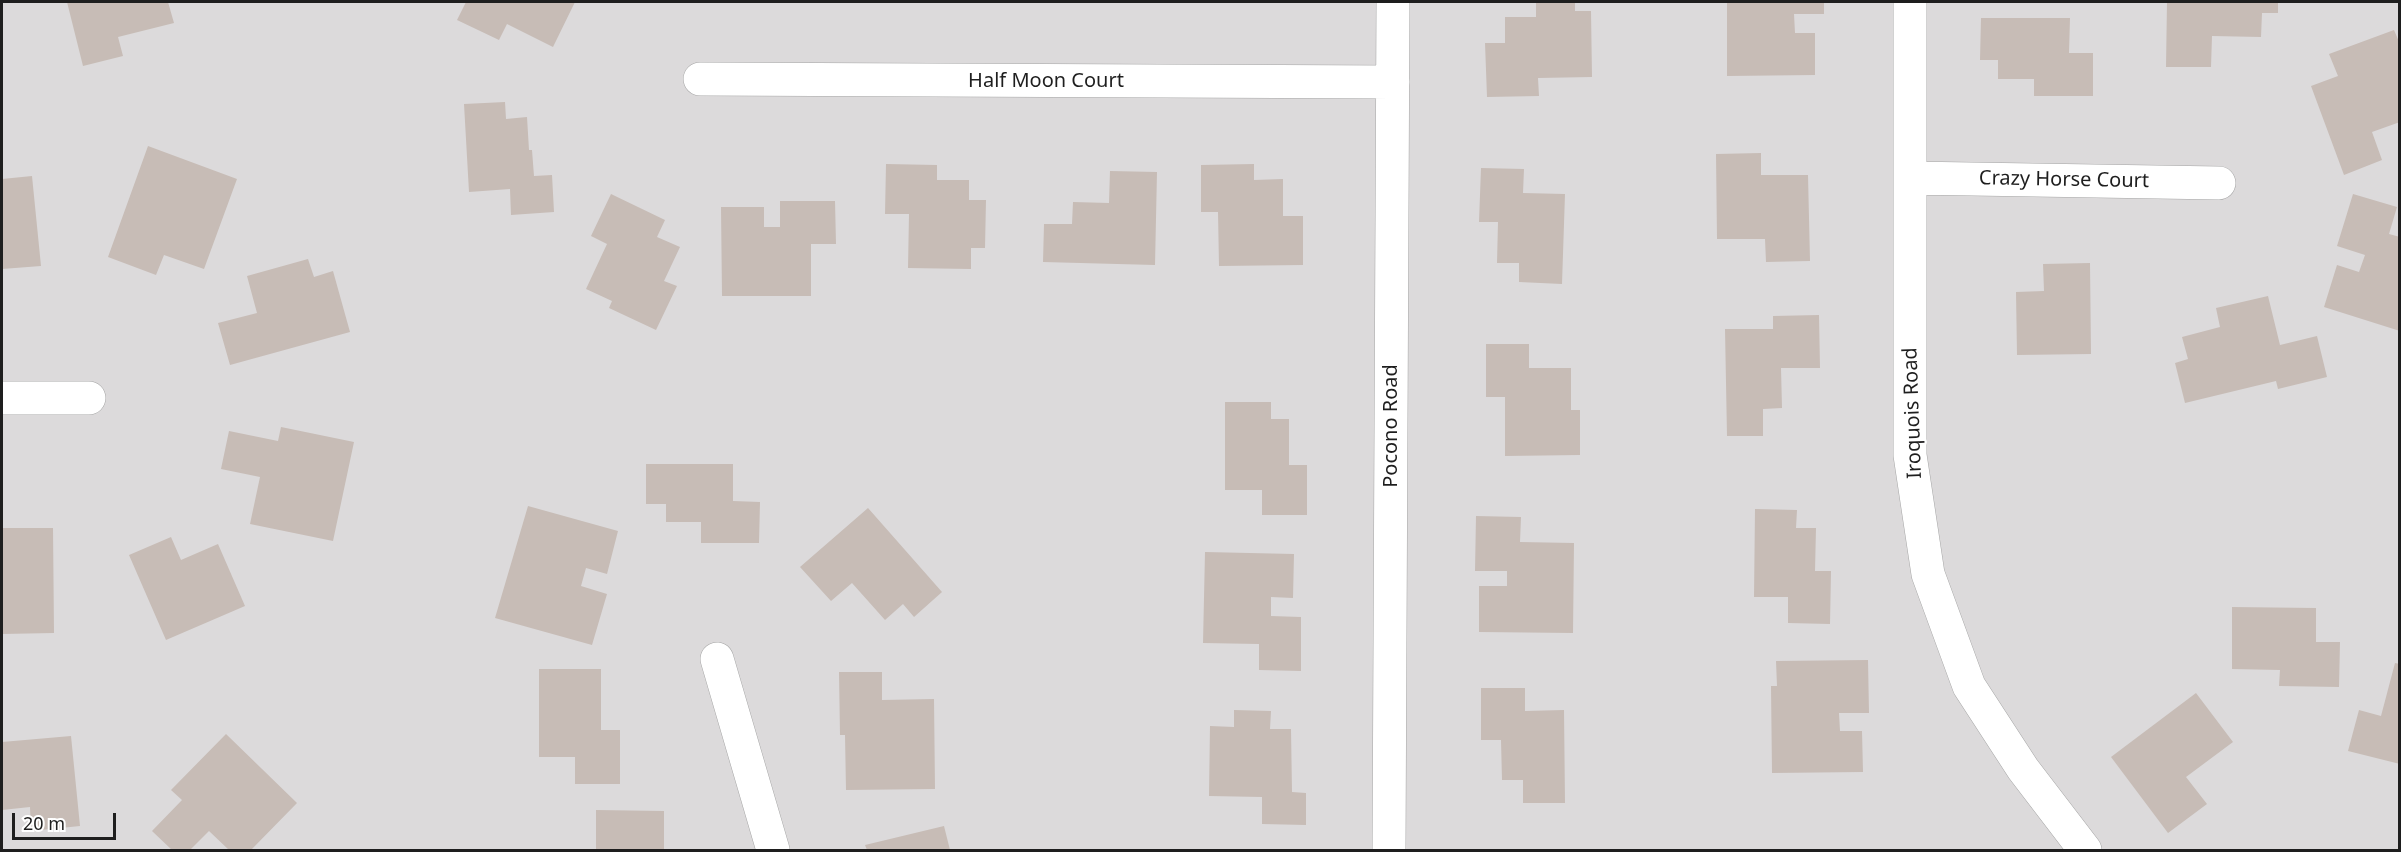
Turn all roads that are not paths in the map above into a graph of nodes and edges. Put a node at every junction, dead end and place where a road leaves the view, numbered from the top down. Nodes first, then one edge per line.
1 (1393, 2) edge
2 (1910, 2) edge
3 (700, 80) dead end
4 (1393, 82) junction
5 (1910, 178) junction
6 (2219, 183) dead end
7 (2, 398) edge
8 (89, 398) dead end
9 (717, 659) dead end
10 (773, 850) edge
11 (1389, 850) edge
12 (2085, 850) edge

1 - 4 street, Pocono Road
2 - 5 street, Iroquois Road
3 - 4 street, Half Moon Court
4 - 11 street, Pocono Road
5 - 6 street, Crazy Horse Court
5 - 12 street, Iroquois Road
7 - 8 street
9 - 10 street

